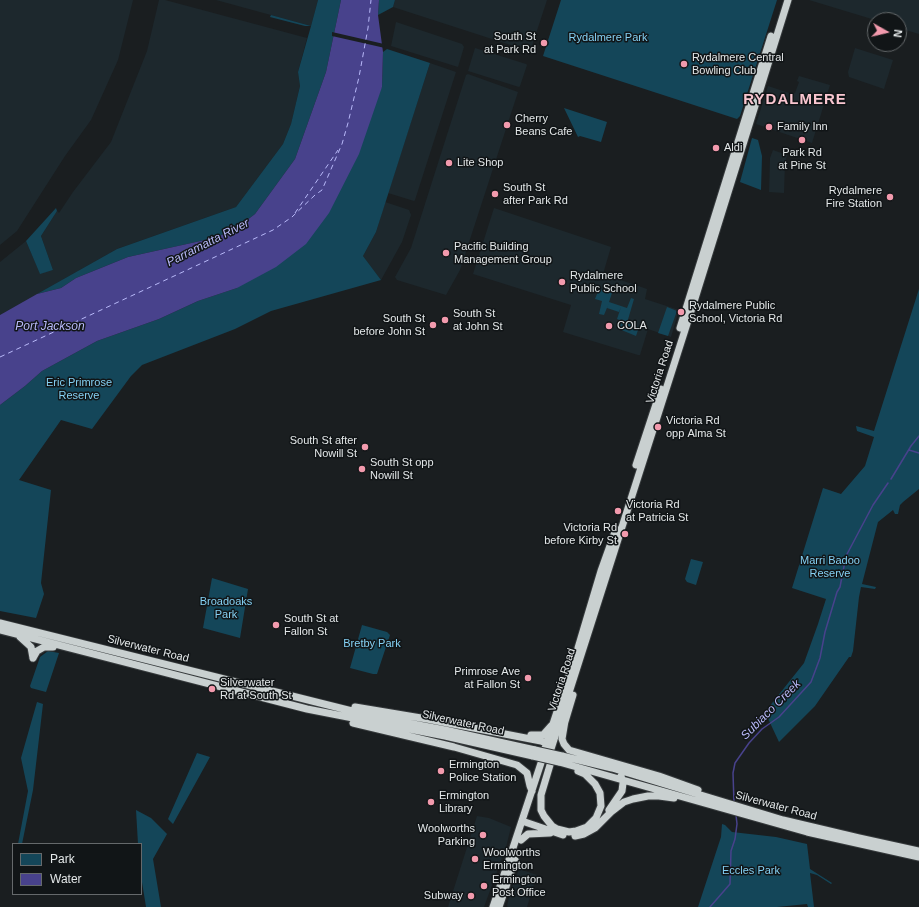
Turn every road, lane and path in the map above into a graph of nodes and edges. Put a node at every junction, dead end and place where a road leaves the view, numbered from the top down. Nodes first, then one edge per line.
1 (783, 0) edge
2 (788, 0) edge
3 (610, 564) junction
4 (589, 611) junction
5 (0, 623) edge
6 (0, 630) edge
7 (16, 634) junction
8 (586, 643) junction
9 (94, 655) junction
10 (331, 706) junction
11 (307, 709) junction
12 (566, 721) junction
13 (554, 723) junction
14 (517, 736) junction
15 (550, 747) junction
16 (534, 753) junction
17 (560, 759) junction
18 (545, 764) junction
19 (612, 768) junction
20 (622, 780) junction
21 (670, 789) junction
22 (532, 791) junction
23 (525, 822) junction
24 (782, 822) junction
25 (600, 824) junction
26 (552, 832) junction
27 (521, 840) junction
28 (919, 851) edge
29 (919, 857) edge
30 (492, 907) edge
31 (499, 907) edge

1 - 4 highway, Victoria Road
2 - 3 highway, Victoria Road
3 - 4 highway
3 - 8 highway, Victoria Road
4 - 13 highway, Victoria Road
5 - 10 highway, Silverwater Road
6 - 7 highway, Silverwater Road
7 - 9 highway, Silverwater Road
7 - 9 highway
8 - 12 highway
8 - 15 highway, Victoria Road
9 - 11 highway, Silverwater Road
10 - 14 highway
10 - 16 highway, Silverwater Road
11 - 16 highway, Silverwater Road
11 - 22 highway
12 - 15 highway
12 - 21 highway
13 - 14 highway
13 - 15 highway, Victoria Road
14 - 15 highway
16 - 17 highway, Silverwater Road, bridge
17 - 18 highway
17 - 19 highway, Silverwater Road
17 - 20 highway, Silverwater Road
18 - 22 highway
18 - 23 highway
19 - 20 highway
19 - 21 highway, Silverwater Road
20 - 21 highway, Silverwater Road
20 - 25 highway
21 - 24 highway, Silverwater Road
21 - 24 highway, Silverwater Road
21 - 25 highway
22 - 23 highway
23 - 26 highway
23 - 27 highway
23 - 30 highway
24 - 28 highway, Silverwater Road
24 - 29 highway, Silverwater Road
25 - 26 highway
26 - 27 highway
27 - 31 highway

